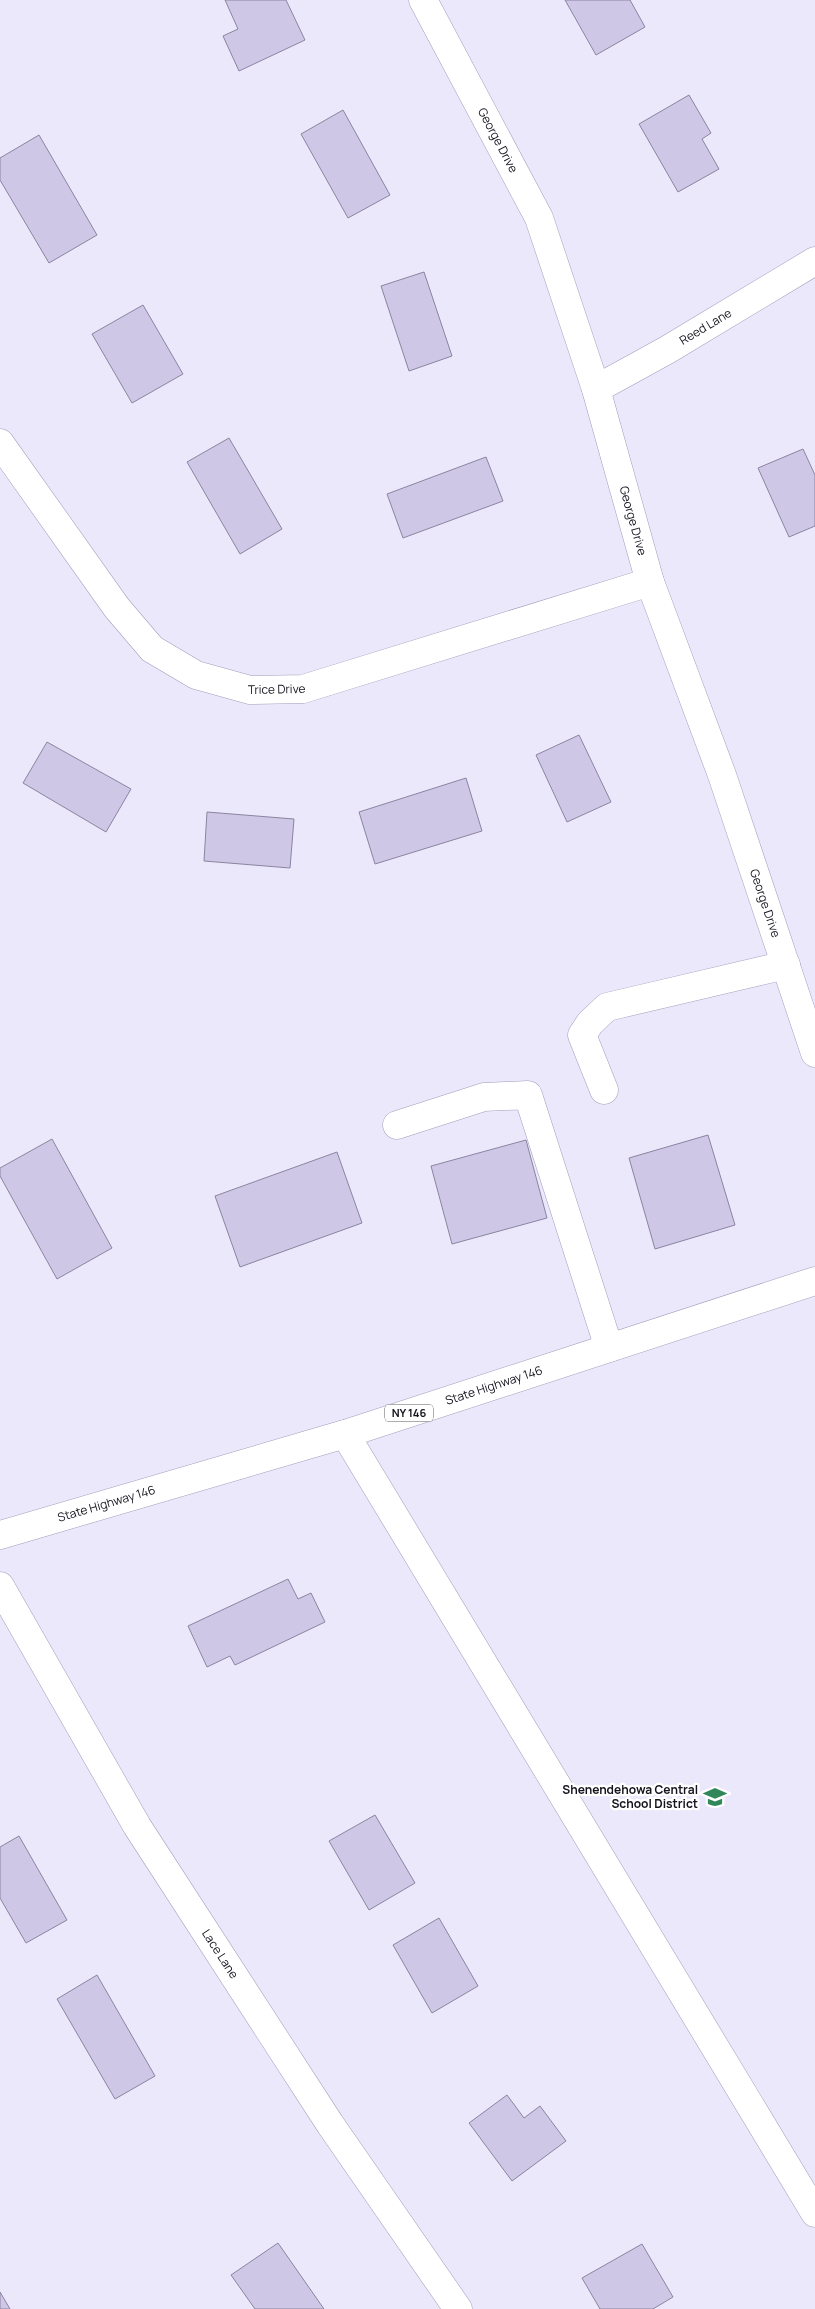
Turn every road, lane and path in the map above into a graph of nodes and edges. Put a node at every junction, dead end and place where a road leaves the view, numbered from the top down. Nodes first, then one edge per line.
1 (423, 0) edge
2 (815, 261) edge
3 (596, 389) junction
4 (0, 443) edge
5 (650, 582) junction
6 (786, 965) junction
7 (815, 1053) edge
8 (604, 1090) dead end
9 (397, 1125) dead end
10 (815, 1281) edge
11 (609, 1348) junction
12 (345, 1434) junction
13 (0, 1535) edge
14 (0, 1586) edge
15 (815, 2213) edge
16 (458, 2309) edge

1 - 3 street, George Drive
2 - 3 street, Reed Lane
3 - 5 street, George Drive
4 - 5 street, Trice Drive
5 - 6 street, George Drive
6 - 7 street, George Drive
6 - 8 street
9 - 11 street
10 - 11 street, State Highway 146 / NY 146
11 - 12 street, State Highway 146 / NY 146
12 - 13 street, State Highway 146 / NY 146
12 - 15 street
14 - 16 street, Lace Lane

